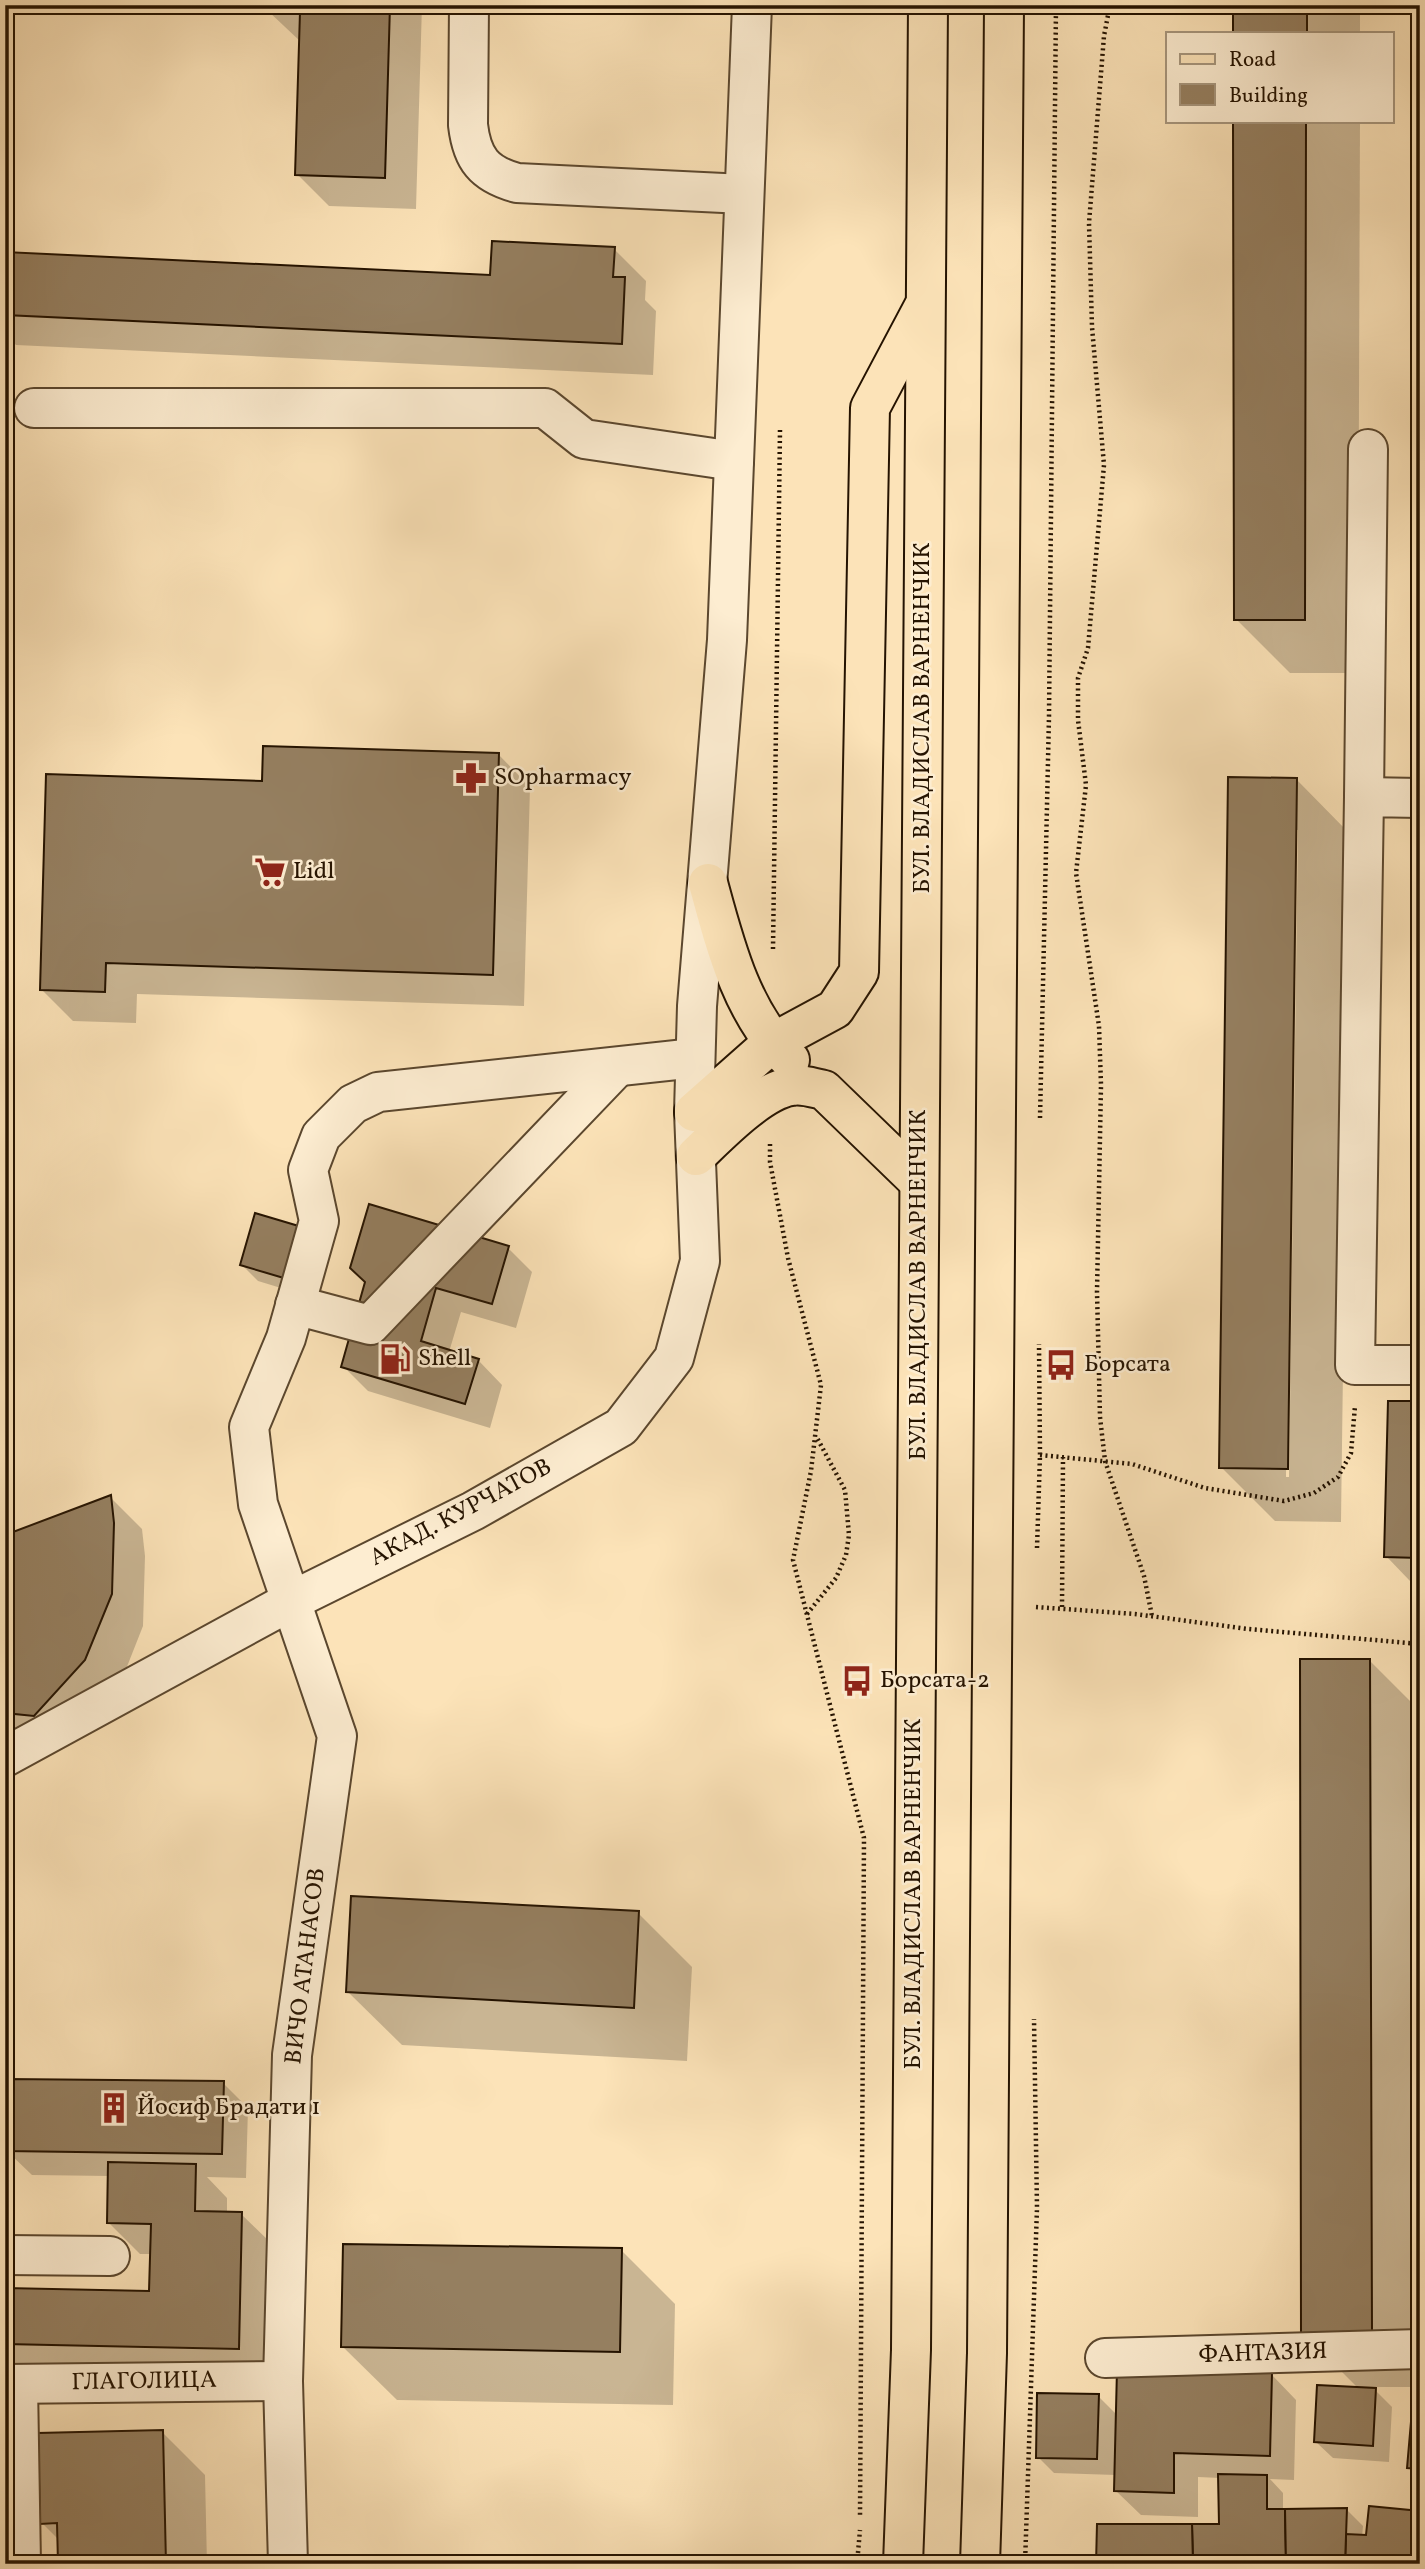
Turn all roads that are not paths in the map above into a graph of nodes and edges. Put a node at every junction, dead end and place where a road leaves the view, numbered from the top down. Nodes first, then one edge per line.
1 (470, 5) edge
2 (752, 5) edge
3 (928, 5) edge
4 (1004, 5) edge
5 (744, 194) junction
6 (926, 303) junction
7 (34, 408) dead end
8 (1368, 449) dead end
9 (734, 461) junction
10 (1364, 797) junction
11 (1420, 798) edge
12 (708, 883) junction
13 (772, 1043) junction
14 (695, 1058) junction
15 (617, 1067) junction
16 (824, 1090) junction
17 (694, 1112) junction
18 (696, 1156) junction
19 (919, 1182) junction
20 (295, 1305) junction
21 (1420, 1364) edge
22 (291, 1601) junction
23 (5, 1757) edge
24 (5, 2255) edge
25 (110, 2256) dead end
26 (1420, 2349) edge
27 (1105, 2358) dead end
28 (283, 2381) junction
29 (12, 2384) edge
30 (21, 2564) edge
31 (288, 2564) edge
32 (903, 2564) edge
33 (980, 2564) edge

1 - 5 street
2 - 5 street, АКАД. КУРЧАТОВ
3 - 6 main road, БУЛ. ВЛАДИСЛАВ ВАРНЕНЧИК
4 - 33 main road
5 - 9 street, АКАД. КУРЧАТОВ
6 - 13 main road
6 - 19 main road, БУЛ. ВЛАДИСЛАВ ВАРНЕНЧИК
7 - 9 street
8 - 10 street
9 - 12 street, АКАД. КУРЧАТОВ
10 - 11 street
10 - 21 street
12 - 13 main road
12 - 14 street, АКАД. КУРЧАТОВ
13 - 16 main road
13 - 17 main road
14 - 15 street, ВИЧО АТАНАСОВ
14 - 17 street, АКАД. КУРЧАТОВ
15 - 20 street
15 - 20 street, ВИЧО АТАНАСОВ
16 - 18 main road
16 - 19 main road
17 - 18 street, АКАД. КУРЧАТОВ
18 - 22 street, АКАД. КУРЧАТОВ
19 - 32 main road, БУЛ. ВЛАДИСЛАВ ВАРНЕНЧИК
20 - 22 street, ВИЧО АТАНАСОВ
22 - 23 street, АКАД. КУРЧАТОВ
22 - 28 street, ВИЧО АТАНАСОВ
24 - 25 street
26 - 27 street, ФАНТАЗИЯ
28 - 29 street, ГЛАГОЛИЦА
28 - 31 street, ВИЧО АТАНАСОВ
29 - 30 street

